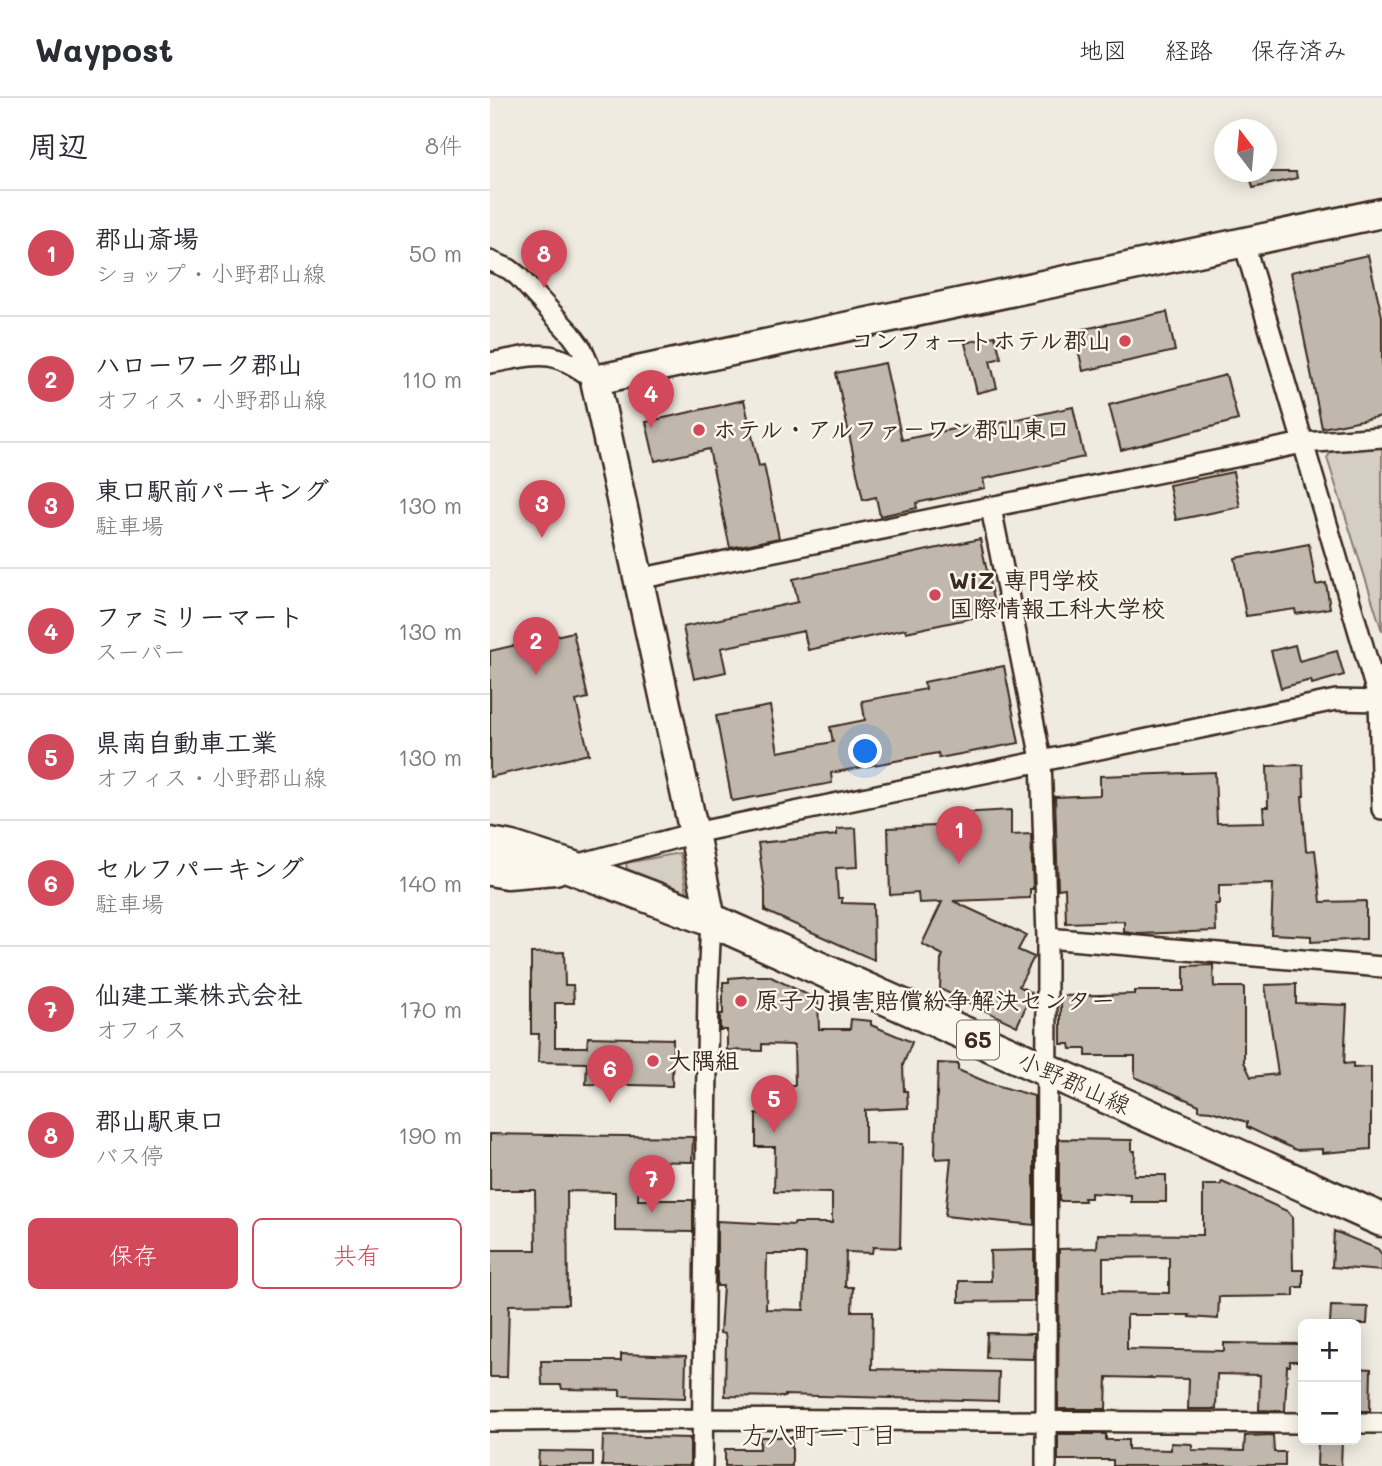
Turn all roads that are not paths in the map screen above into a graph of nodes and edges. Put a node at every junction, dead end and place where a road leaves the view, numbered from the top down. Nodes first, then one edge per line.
1 (1382, 213) edge
2 (1244, 243) junction
3 (490, 261) edge
4 (490, 363) edge
5 (595, 380) junction
6 (1382, 437) edge
7 (1303, 443) junction
8 (991, 508) junction
9 (638, 579) junction
10 (1381, 700) edge
11 (1041, 759) junction
12 (1382, 809) edge
13 (694, 833) junction
14 (490, 844) edge
15 (571, 867) junction
16 (490, 869) edge
17 (711, 920) junction
18 (1047, 938) junction
19 (1382, 967) edge
20 (1046, 1070) junction
21 (1382, 1220) edge
22 (703, 1419) junction
23 (490, 1421) edge
24 (1046, 1422) junction
25 (1298, 1423) edge
26 (1361, 1423) edge
27 (1382, 1423) edge
28 (702, 1466) edge
29 (1046, 1466) edge

1 - 2 street
2 - 5 street
2 - 7 street
3 - 5 street
4 - 5 street
5 - 9 street
6 - 7 street
7 - 8 street
7 - 10 street
8 - 9 street
8 - 11 street
9 - 13 street
10 - 11 street
10 - 12 street
11 - 13 street
11 - 18 street
13 - 15 street
13 - 17 street
14 - 15 main road, 小野郡山線 / 65
15 - 16 main road, 小野郡山線 / 65
15 - 17 main road, 小野郡山線 / 65
17 - 20 main road, 小野郡山線 / 65
17 - 22 street
18 - 19 street
18 - 20 street
20 - 21 main road, 小野郡山線 / 65
20 - 24 street
22 - 23 street
22 - 24 street
22 - 28 street
24 - 25 street
24 - 29 street
26 - 27 street

